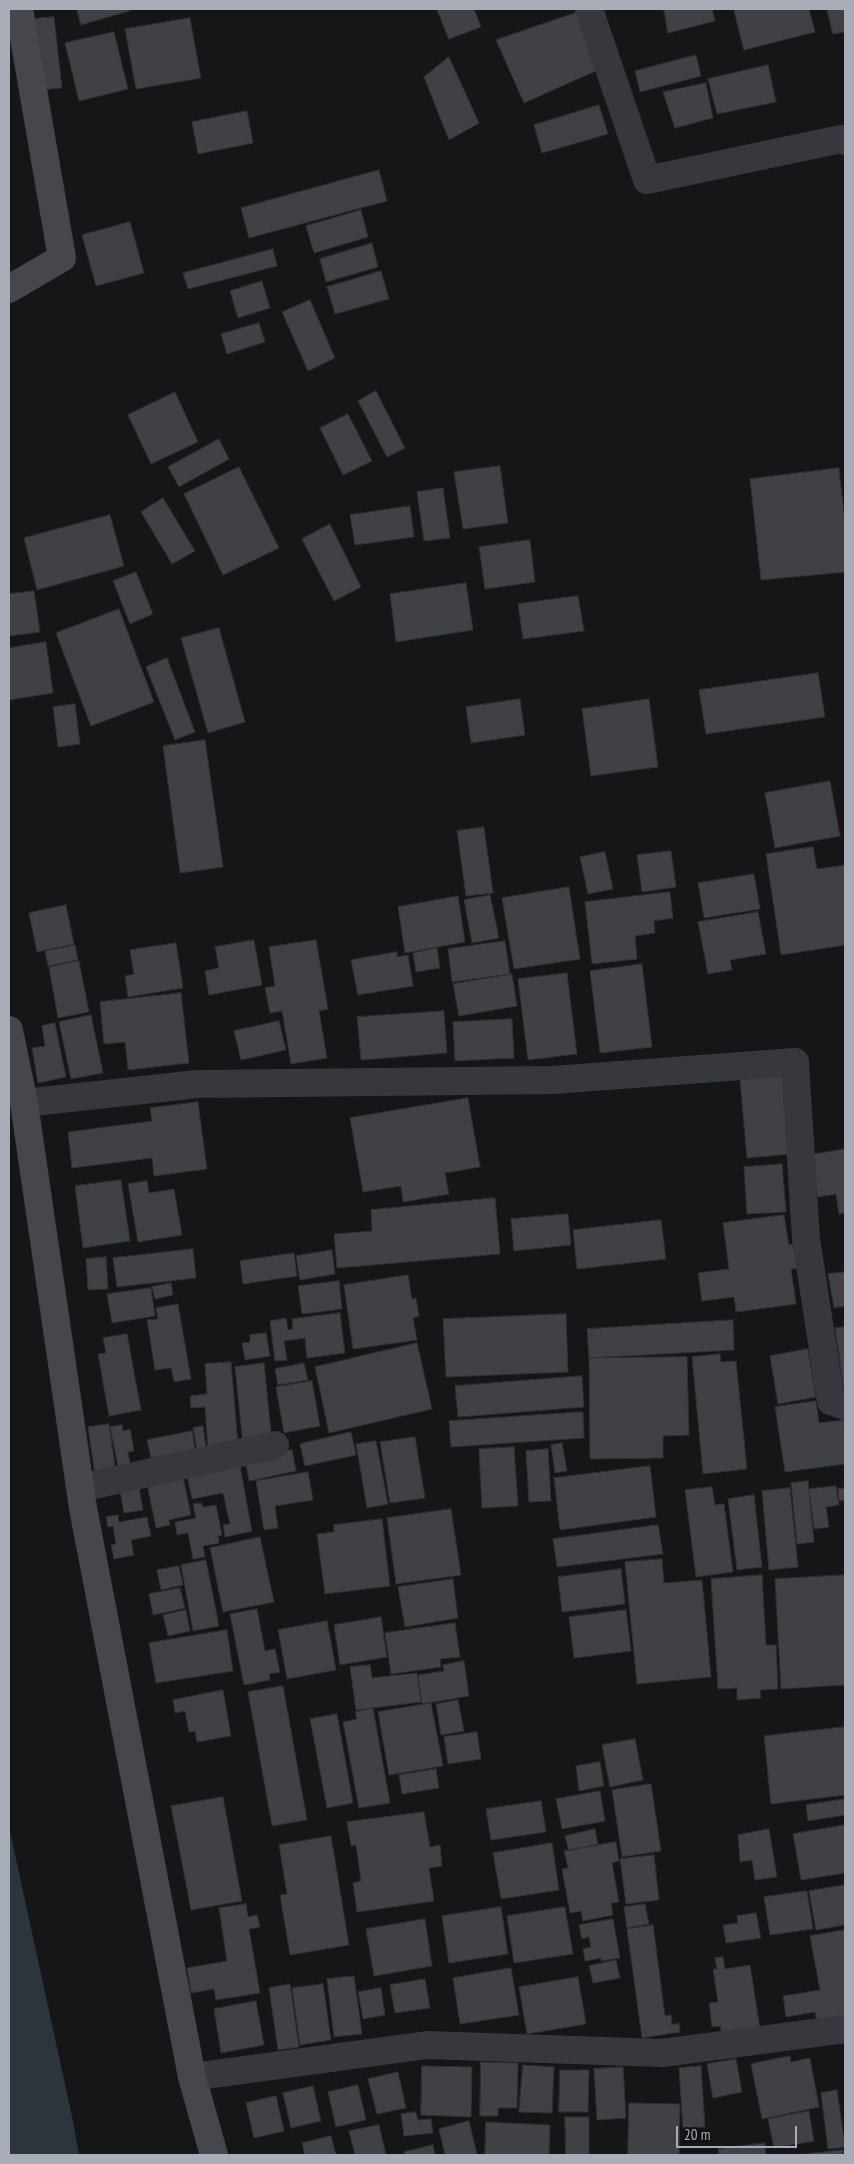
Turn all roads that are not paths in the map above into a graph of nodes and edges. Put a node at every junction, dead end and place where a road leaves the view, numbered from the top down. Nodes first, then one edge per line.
1 (20, 9) edge
2 (589, 9) edge
3 (845, 141) edge
4 (9, 289) edge
5 (9, 1030) edge
6 (24, 1103) junction
7 (845, 1406) edge
8 (275, 1446) dead end
9 (80, 1488) junction
10 (845, 2029) edge
11 (192, 2077) junction
12 (214, 2155) edge

1 - 4 street
2 - 3 street
5 - 6 street
6 - 7 street
6 - 9 street
8 - 9 street
9 - 11 street
10 - 11 street
11 - 12 street

